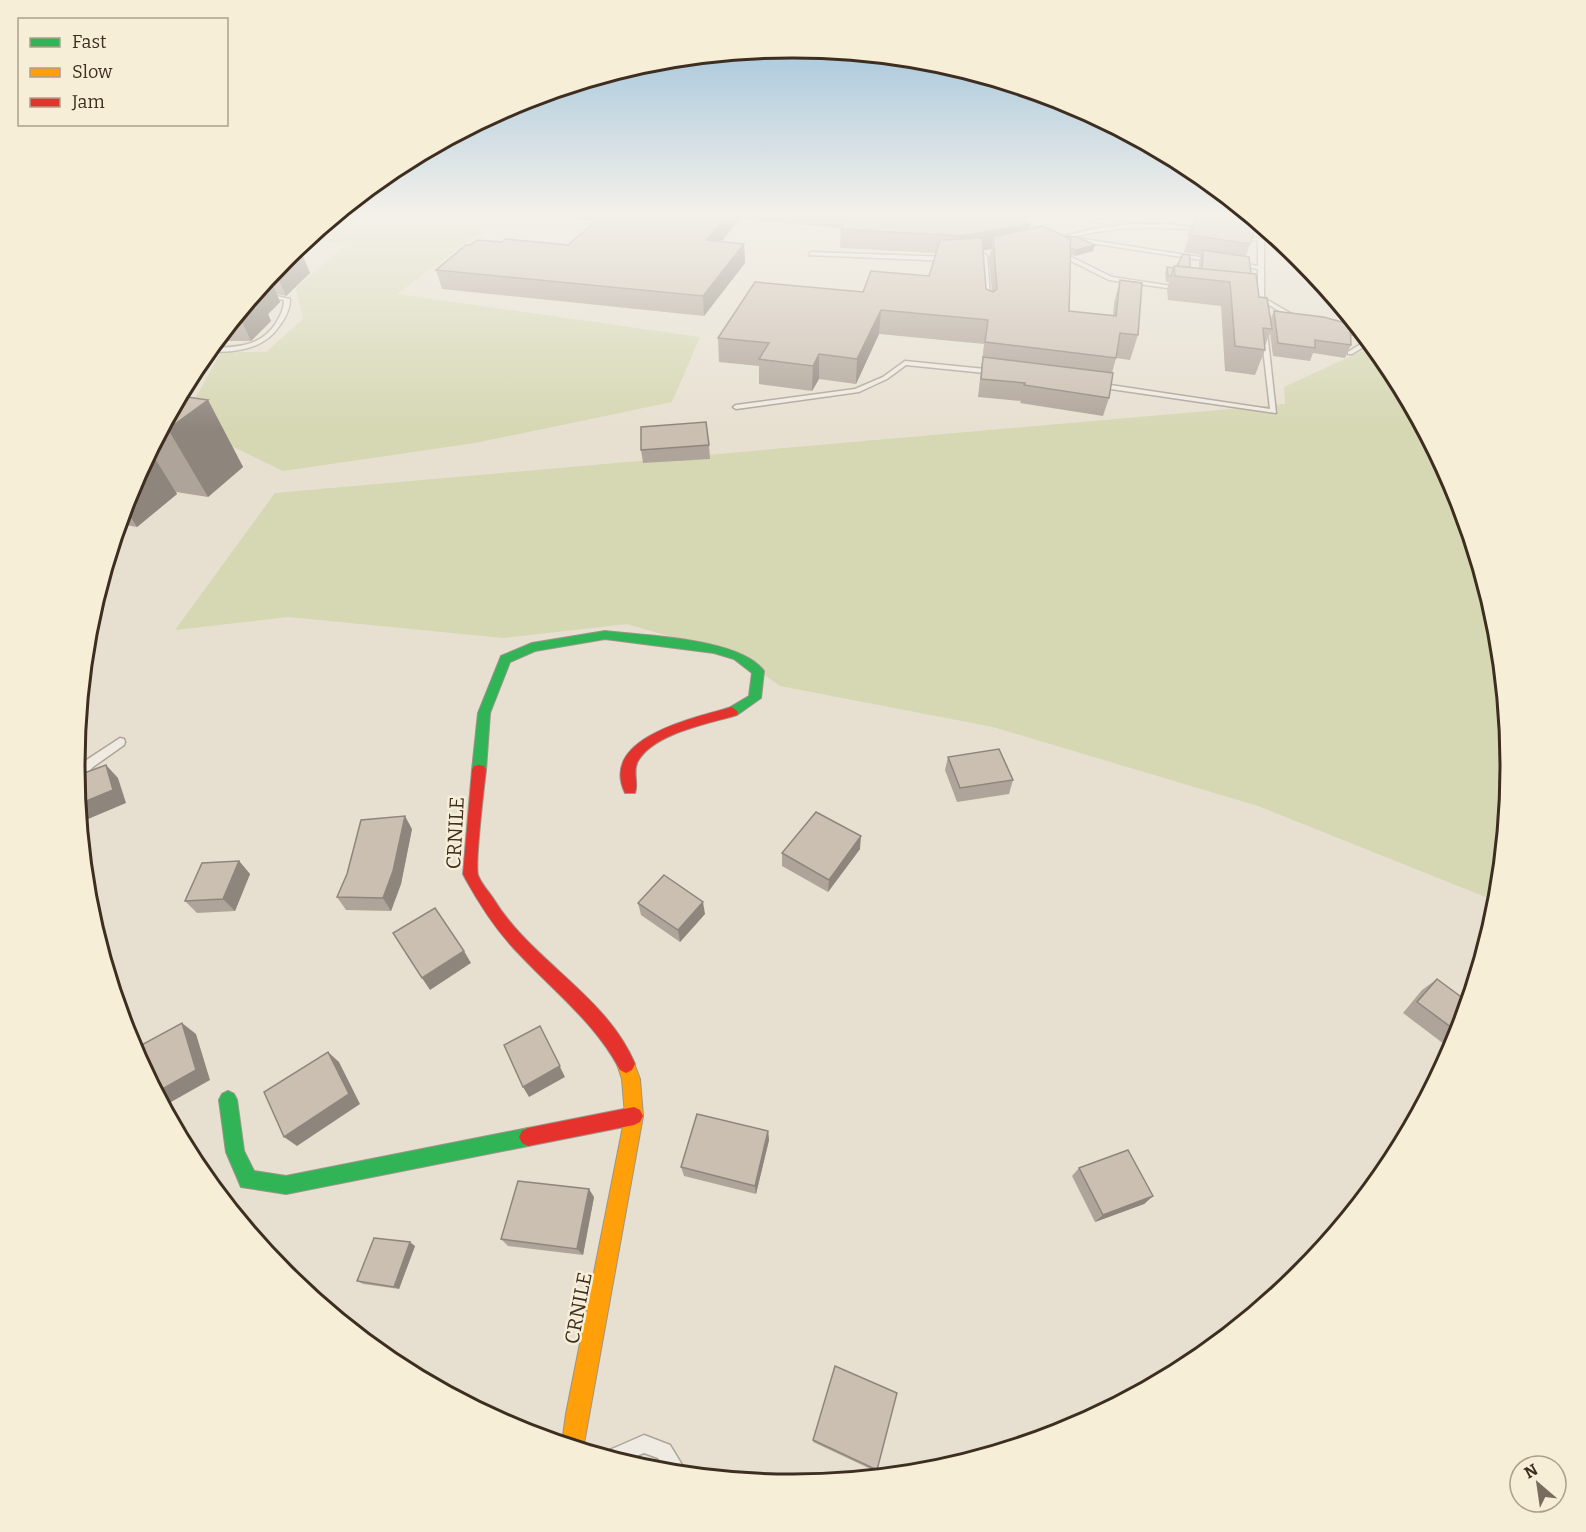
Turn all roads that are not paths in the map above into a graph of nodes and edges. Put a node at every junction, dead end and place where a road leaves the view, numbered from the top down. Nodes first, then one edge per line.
1 (986, 287) edge
2 (1180, 287) edge
3 (1260, 287) edge
4 (1192, 289) edge
5 (1248, 295) edge
6 (265, 296) edge
7 (1260, 296) junction
8 (987, 301) edge
9 (1303, 321) edge
10 (1329, 327) edge
11 (1353, 334) edge
12 (1362, 346) edge
13 (222, 349) edge
14 (1350, 353) edge
15 (1001, 372) edge
16 (1083, 383) edge
17 (736, 407) dead end
18 (120, 742) dead end
19 (85, 768) edge
20 (630, 789) dead end
21 (228, 1100) dead end
22 (634, 1116) junction
23 (574, 1438) edge
24 (624, 1452) edge
25 (672, 1463) edge

1 - 8 lane
2 - 4 lane
3 - 7 lane
5 - 7 lane
6 - 13 lane
7 - 9 lane
7 - 16 lane
10 - 11 lane
12 - 14 lane
15 - 17 lane
18 - 19 lane
20 - 22 street, CRNILE
21 - 22 street
22 - 23 street, CRNILE
24 - 25 lane

